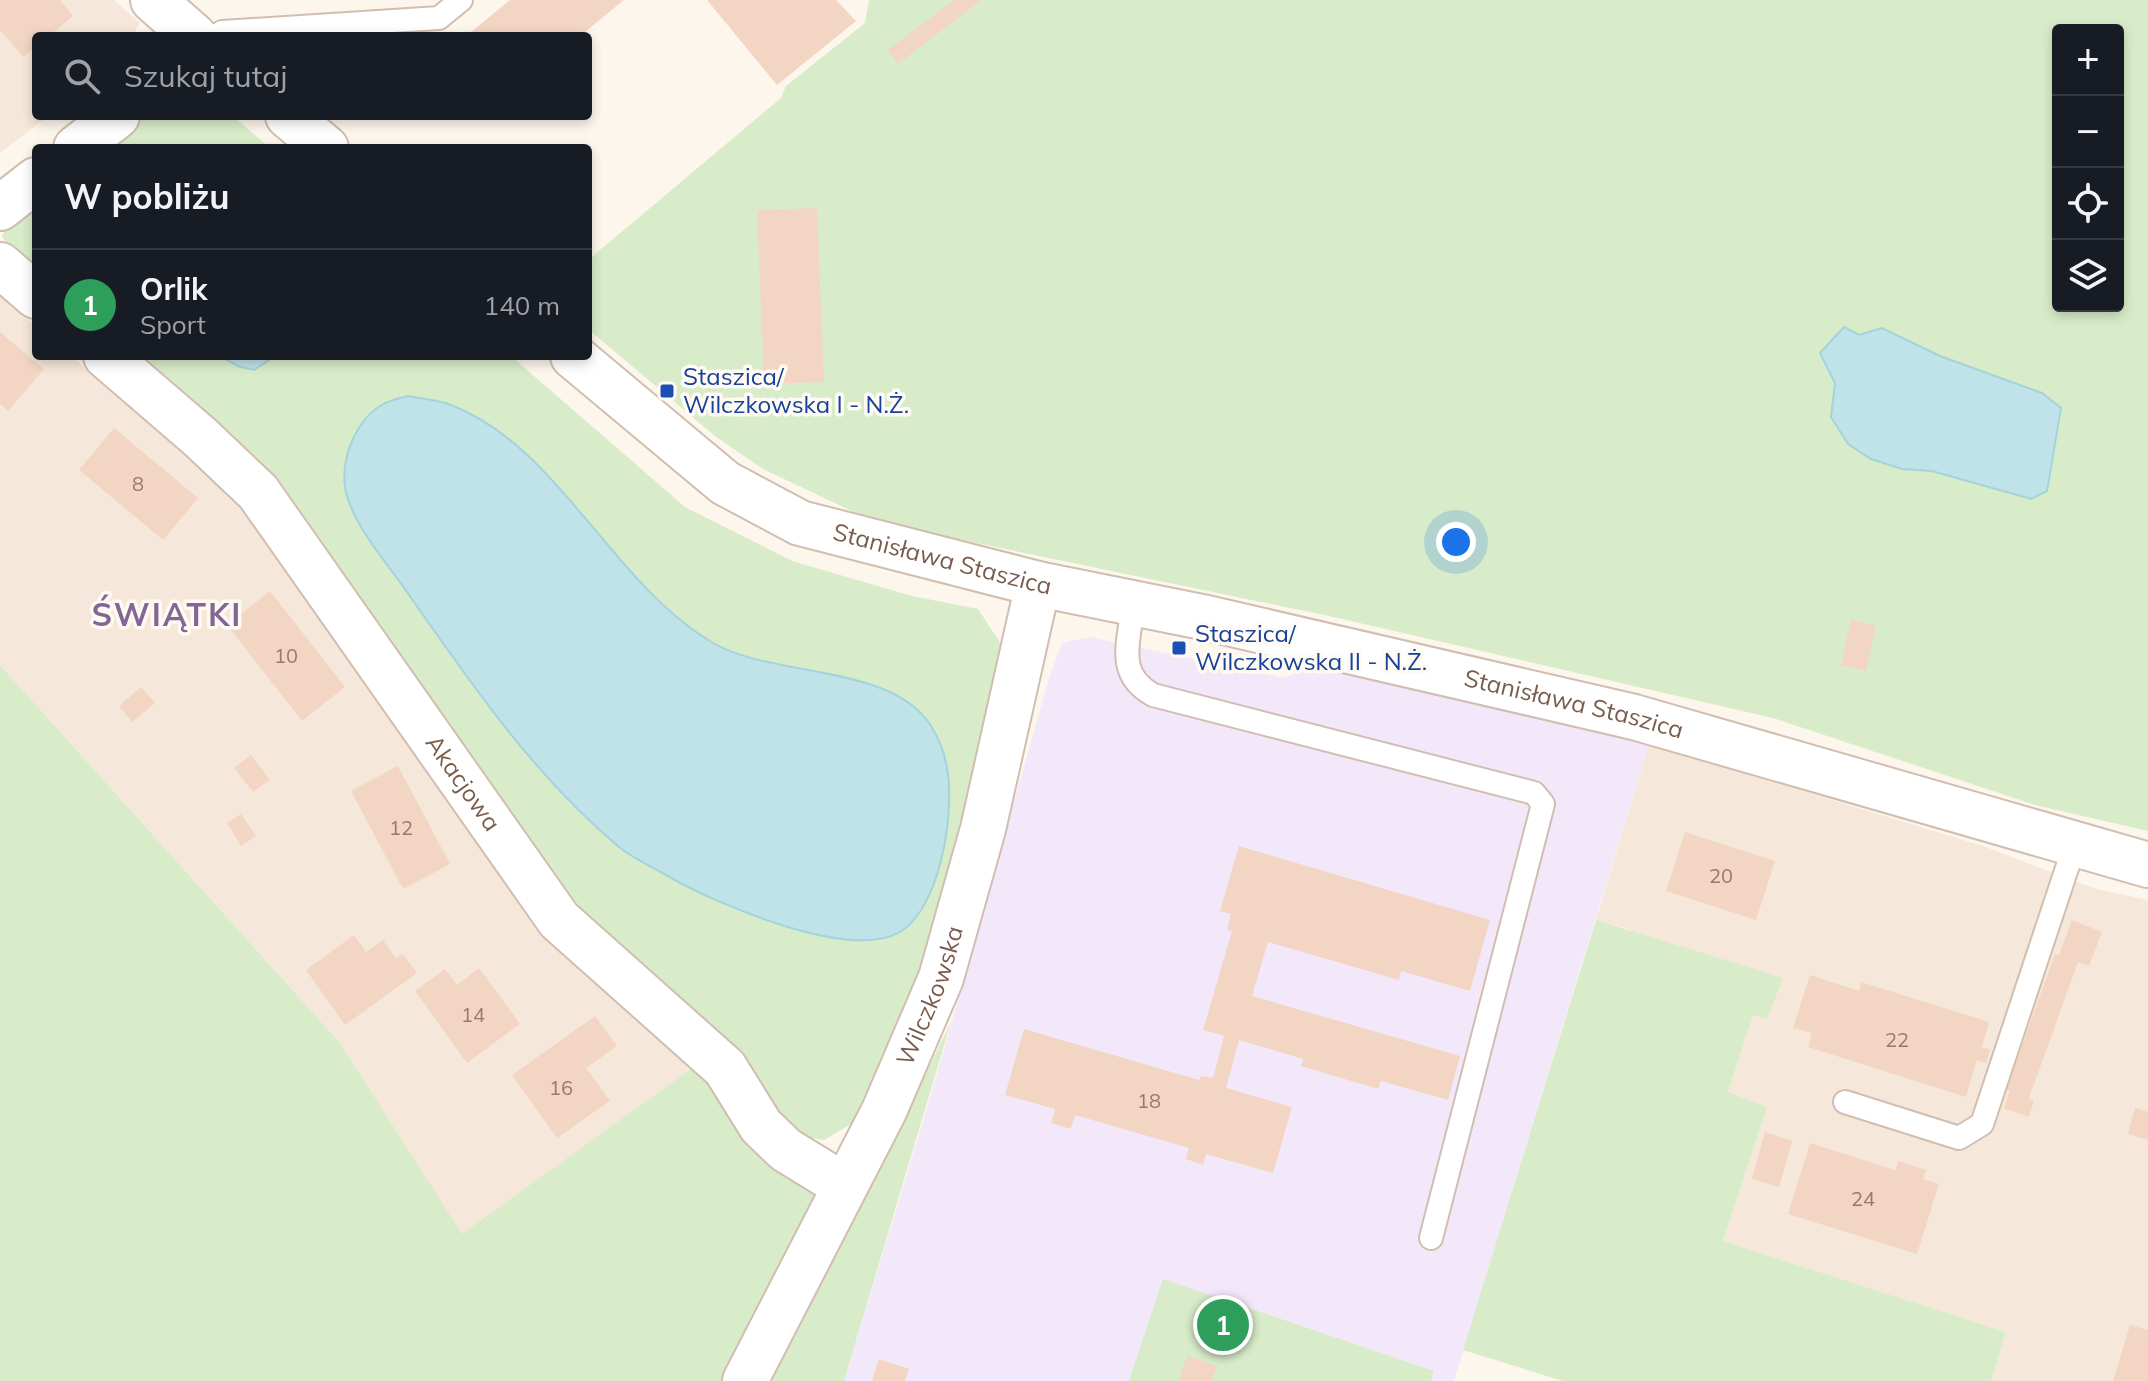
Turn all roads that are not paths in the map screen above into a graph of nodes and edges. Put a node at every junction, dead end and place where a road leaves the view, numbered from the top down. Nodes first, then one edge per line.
1 (153, 0) edge
2 (461, 0) edge
3 (189, 32) edge
4 (222, 32) edge
5 (112, 120) edge
6 (293, 120) edge
7 (81, 144) edge
8 (321, 144) edge
9 (32, 183) edge
10 (0, 208) edge
11 (0, 265) edge
12 (32, 293) edge
13 (111, 360) edge
14 (578, 360) edge
15 (1038, 584) junction
16 (1133, 603) junction
17 (2075, 844) junction
18 (2148, 865) edge
19 (1845, 1102) dead end
20 (843, 1185) junction
21 (1431, 1238) dead end
22 (745, 1381) edge

1 - 3 street
2 - 4 lane
5 - 7 street
6 - 8 street
9 - 10 street
11 - 12 street
13 - 20 street, Akacjowa
14 - 15 street, Stanisława Staszica
15 - 16 street, Stanisława Staszica
15 - 20 street, Wilczkowska
16 - 17 street, Stanisława Staszica
16 - 21 lane
17 - 18 street, Stanisława Staszica
17 - 19 lane
20 - 22 street, Wilczkowska

